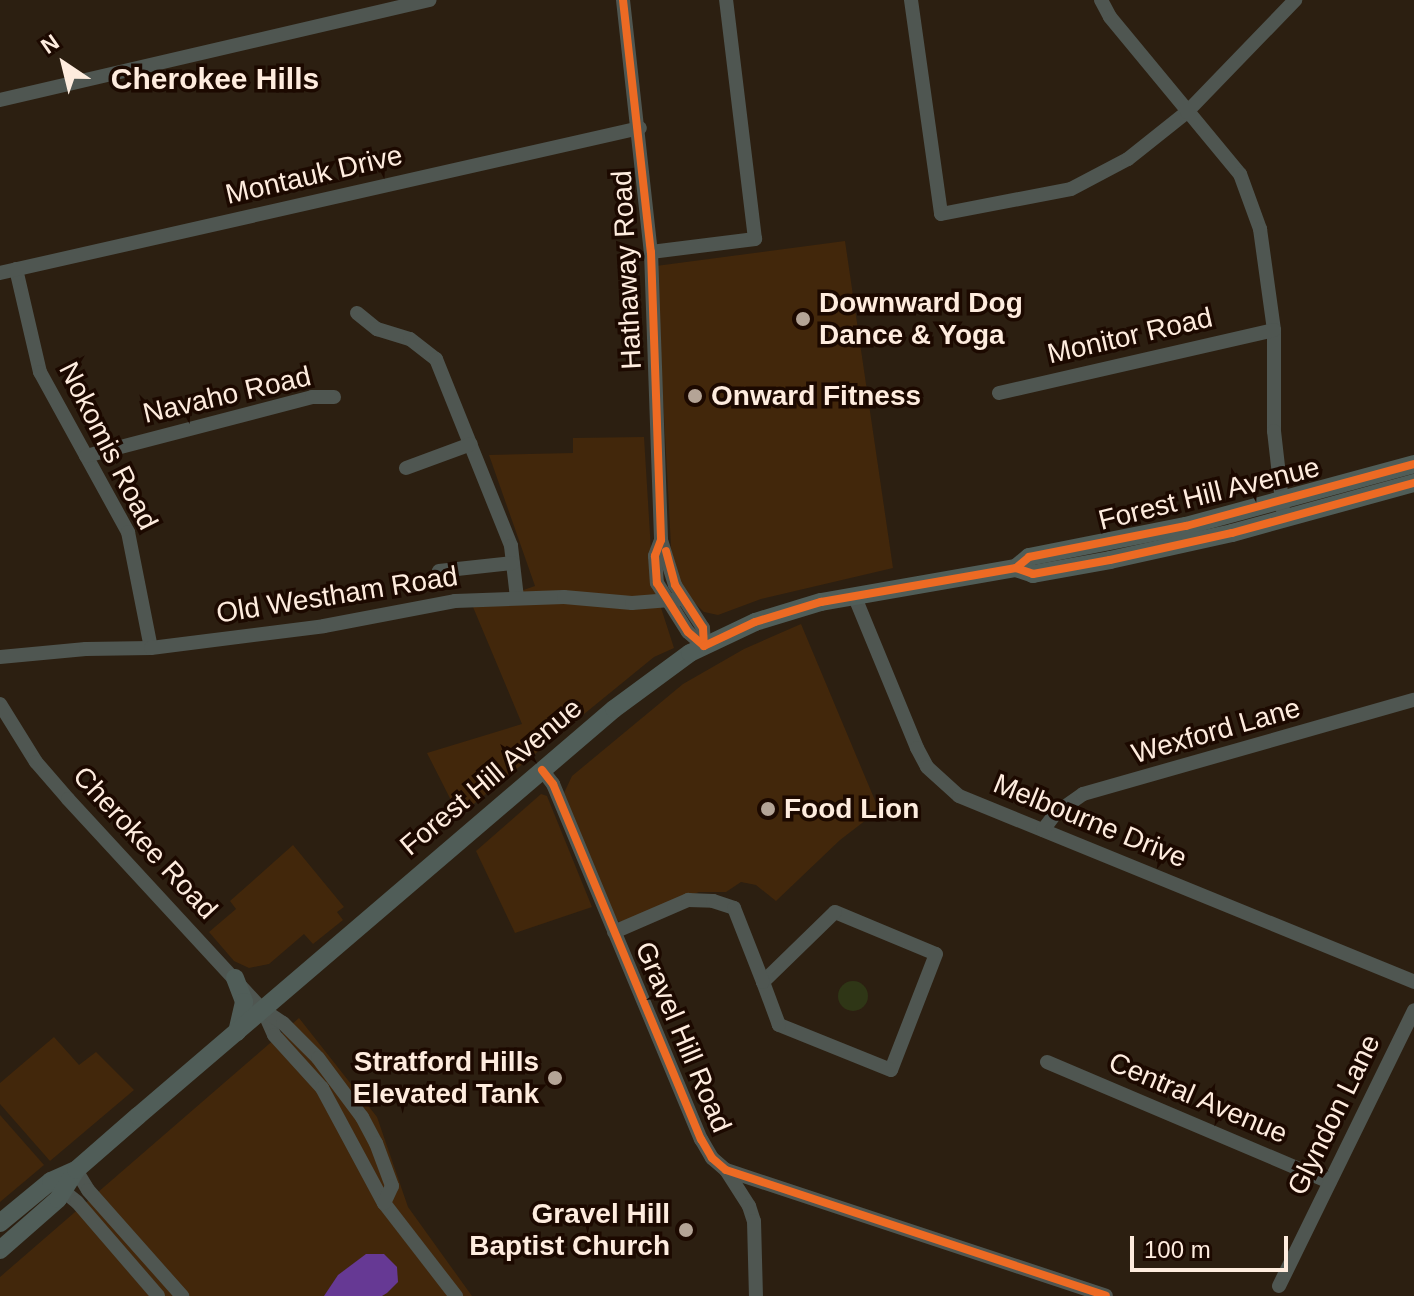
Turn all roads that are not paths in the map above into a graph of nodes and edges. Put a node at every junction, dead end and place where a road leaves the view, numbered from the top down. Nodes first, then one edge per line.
1 (430, 0) edge
2 (623, 0) edge
3 (726, 0) edge
4 (911, 0) edge
5 (1101, 0) edge
6 (1295, 0) edge
7 (0, 100) edge
8 (1187, 112) junction
9 (640, 128) junction
10 (651, 252) junction
11 (16, 269) junction
12 (0, 273) edge
13 (357, 313) dead end
14 (1274, 330) junction
15 (999, 393) dead end
16 (334, 397) dead end
17 (471, 444) junction
18 (86, 456) junction
19 (1414, 464) edge
20 (406, 468) dead end
21 (1414, 483) edge
22 (1282, 510) junction
23 (661, 540) junction
24 (513, 563) junction
25 (439, 571) dead end
26 (854, 595) junction
27 (517, 598) junction
28 (683, 599) junction
29 (665, 600) junction
30 (704, 646) junction
31 (151, 648) junction
32 (0, 657) edge
33 (1414, 700) edge
34 (0, 704) edge
35 (542, 770) junction
36 (1043, 830) junction
37 (614, 932) junction
38 (1414, 967) edge
39 (1391, 972) junction
40 (235, 978) junction
41 (763, 982) junction
42 (1414, 982) edge
43 (263, 1010) junction
44 (1414, 1010) edge
45 (237, 1032) junction
46 (1047, 1062) dead end
47 (76, 1170) junction
48 (726, 1170) junction
49 (1330, 1182) junction
50 (57, 1186) junction
51 (0, 1223) edge
52 (0, 1250) edge
53 (1279, 1286) dead end
54 (158, 1296) edge
55 (182, 1296) edge
56 (456, 1296) edge
57 (756, 1296) edge
58 (1106, 1296) edge

1 - 7 street
2 - 9 street, Hathaway Road
3 - 10 street
4 - 8 street
5 - 8 street
6 - 8 street
8 - 14 street
9 - 10 street, Hathaway Road
9 - 11 street, Montauk Drive
10 - 23 street, Hathaway Road
11 - 12 street, Montauk Drive
11 - 18 street, Nokomis Road
13 - 17 street
14 - 15 street, Monitor Road
14 - 22 street
16 - 18 street, Navaho Road
17 - 20 street
17 - 24 street
18 - 31 street, Nokomis Road
19 - 22 main road, Forest Hill Avenue
21 - 22 main road, Forest Hill Avenue
22 - 26 main road, Forest Hill Avenue
23 - 28 street, Hathaway Road
23 - 29 street, Hathaway Road
24 - 25 street
24 - 27 street
26 - 30 main road, Forest Hill Avenue
26 - 36 street, Melbourne Drive
27 - 29 street, Old Westham Road
27 - 31 street, Old Westham Road
28 - 29 street, Old Westham Road
28 - 30 street, Hathaway Road
29 - 30 street, Hathaway Road
30 - 35 main road, Forest Hill Avenue
31 - 32 street, Old Westham Road
33 - 36 street, Wexford Lane
34 - 40 street, Cherokee Road
35 - 37 street, Gravel Hill Road
35 - 43 main road, Forest Hill Avenue
36 - 39 street, Melbourne Drive
37 - 41 street
37 - 48 street, Gravel Hill Road
38 - 39 street
39 - 42 street, Melbourne Drive
40 - 43 street, Cherokee Road
40 - 45 main road
41 - 41 street
43 - 45 main road, Forest Hill Avenue
43 - 56 street, Cherokee Road
44 - 49 street, Glyndon Lane
45 - 47 main road, Forest Hill Avenue
46 - 49 street, Central Avenue
47 - 50 main road, Forest Hill Avenue
47 - 55 street
48 - 57 street, Gravel Hill Road
48 - 58 street, Gravel Hill Road
49 - 53 street, Glyndon Lane
50 - 51 main road, Forest Hill Avenue
50 - 52 main road, Forest Hill Avenue
50 - 54 street

